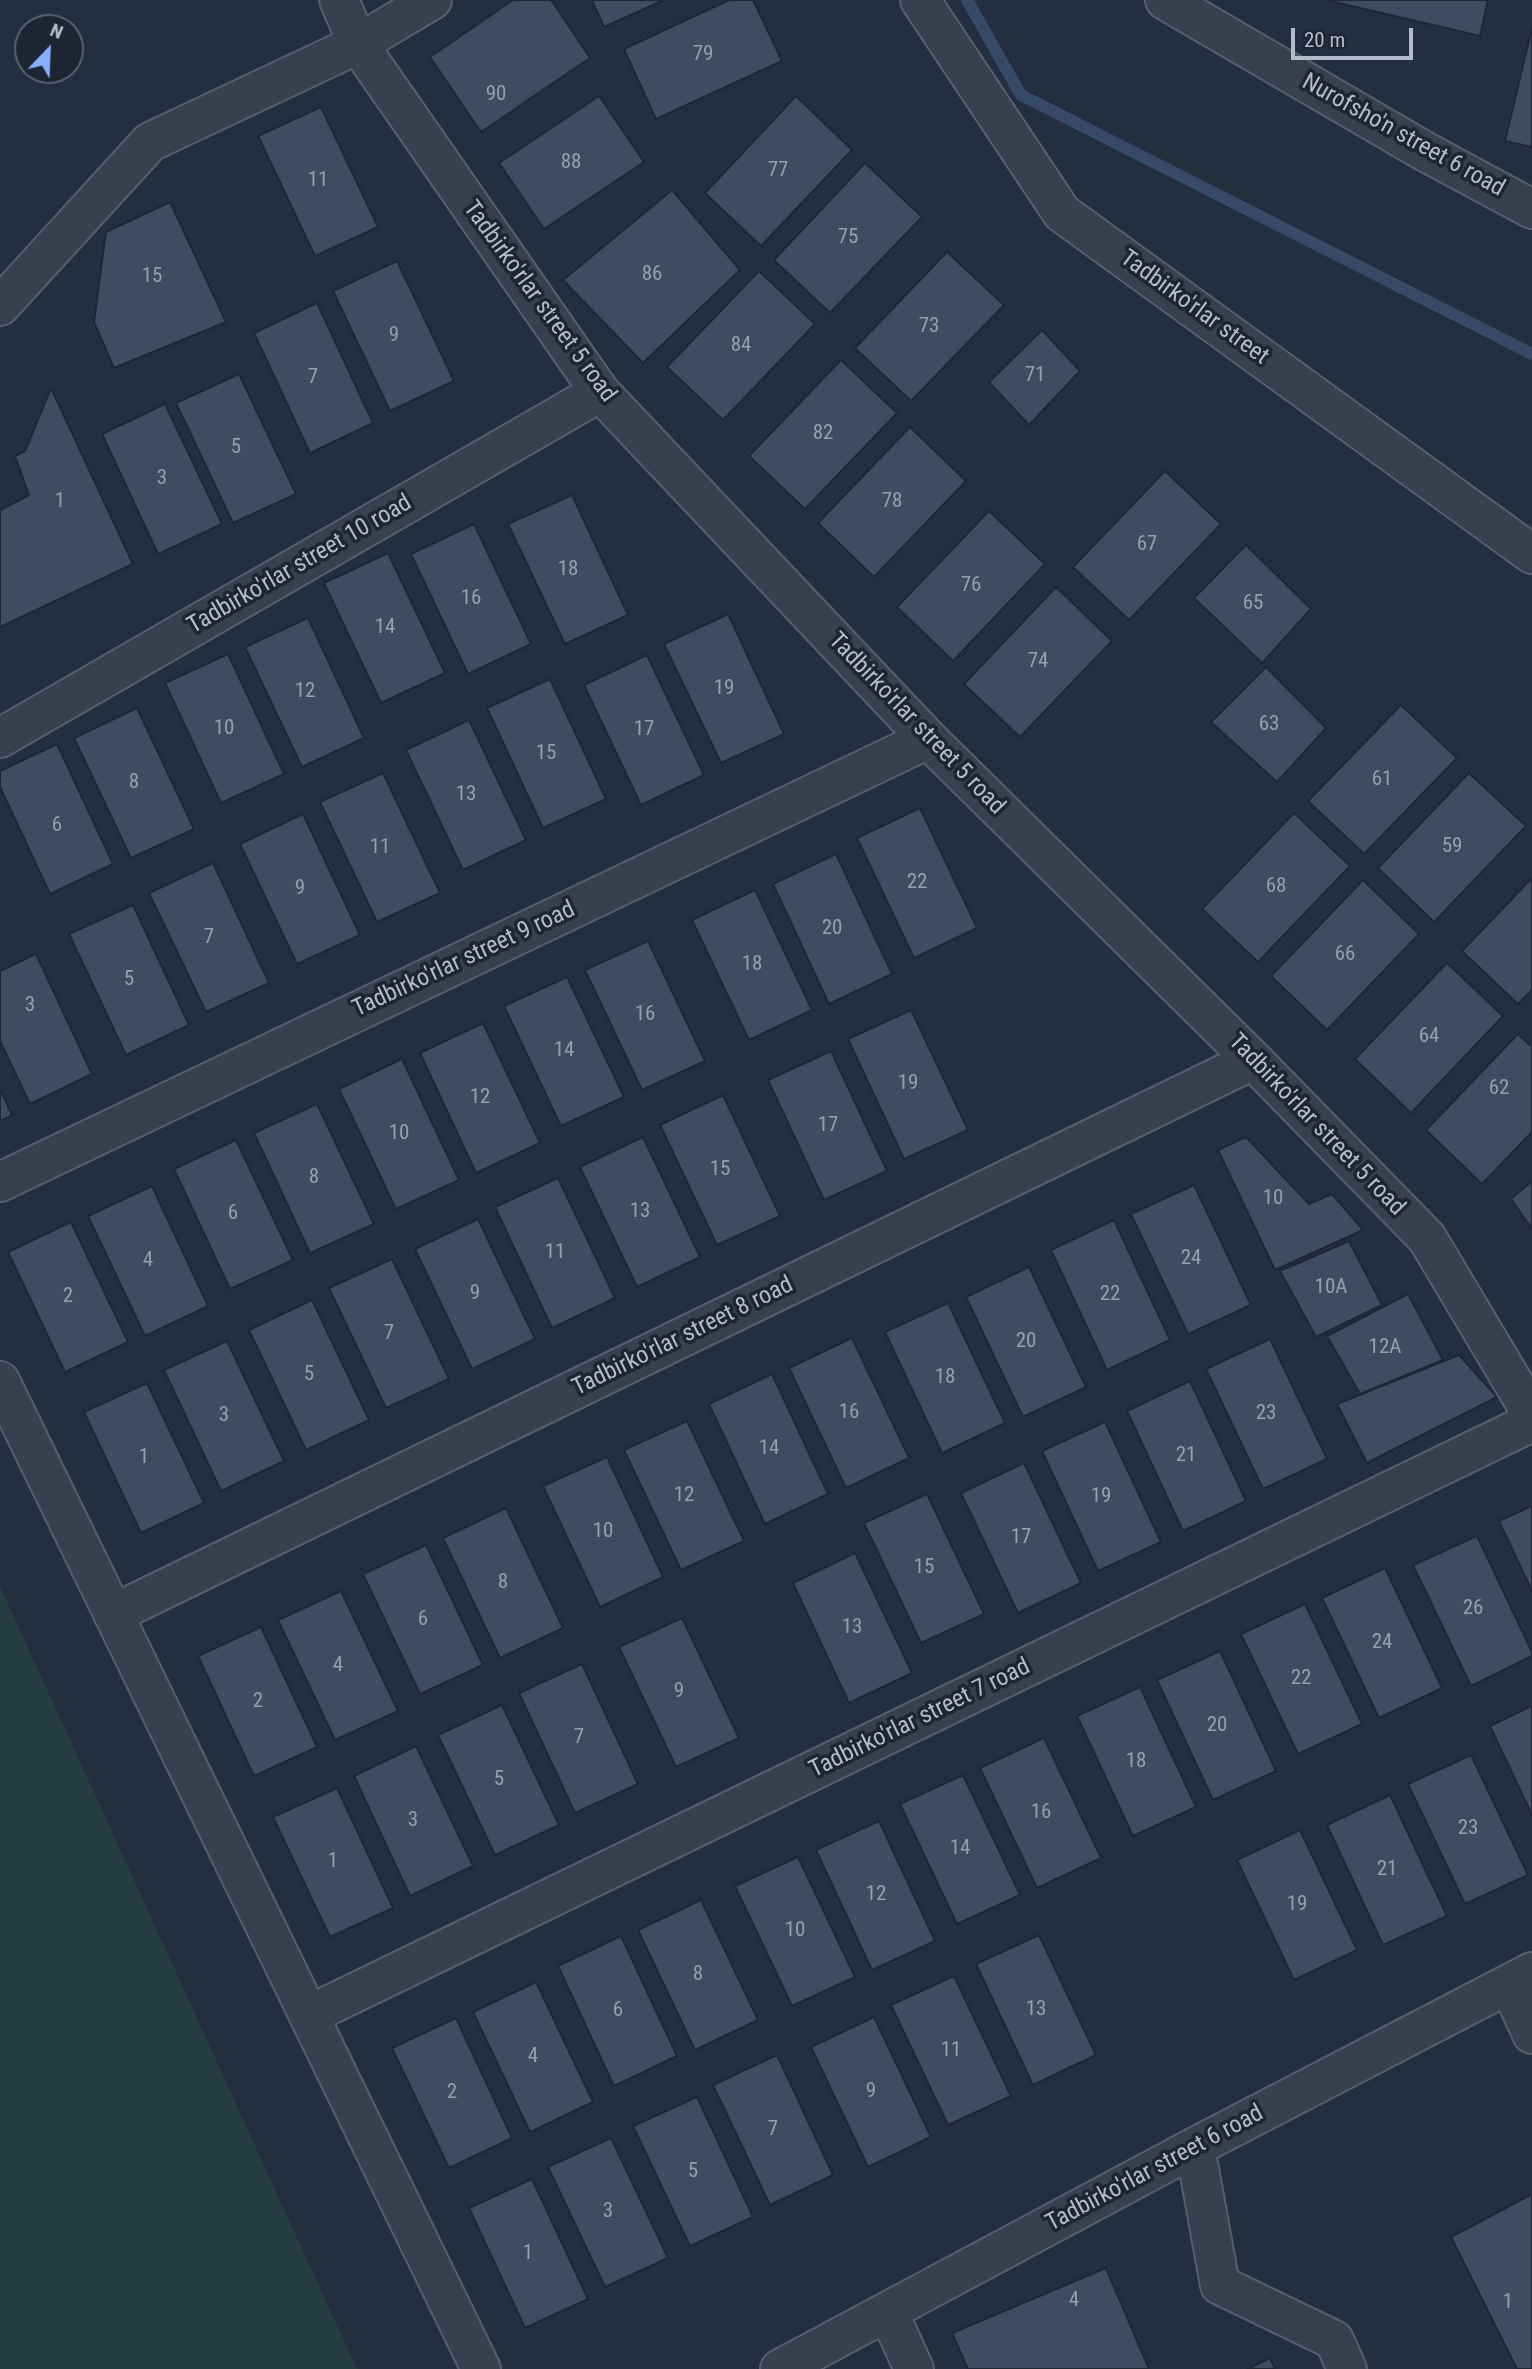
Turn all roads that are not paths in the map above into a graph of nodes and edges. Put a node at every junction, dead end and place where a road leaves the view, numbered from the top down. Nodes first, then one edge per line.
1 (339, 0) edge
2 (432, 0) edge
3 (920, 0) edge
4 (1165, 0) edge
5 (358, 44) junction
6 (1532, 209) edge
7 (0, 306) edge
8 (600, 392) junction
9 (1532, 554) edge
10 (0, 738) edge
11 (928, 739) junction
12 (1253, 1059) junction
13 (0, 1182) edge
14 (0, 1381) edge
15 (1532, 1414) edge
16 (1532, 1422) edge
17 (113, 1614) junction
18 (1520, 1978) edge
19 (309, 2015) junction
20 (1532, 2034) edge
21 (1195, 2147) junction
22 (888, 2312) junction
23 (481, 2369) edge
24 (780, 2369) edge
25 (914, 2369) edge
26 (1346, 2369) edge

1 - 5 street, Tadbirko'rlar street 5 road
2 - 5 street
3 - 9 street, Tadbirko'rlar street
4 - 6 street, Nurofsho'n street 6 road
5 - 7 street
5 - 8 street, Tadbirko'rlar street 5 road
8 - 10 street, Tadbirko'rlar street 10 road
8 - 11 street, Tadbirko'rlar street 5 road
11 - 12 street, Tadbirko'rlar street 5 road
11 - 13 street, Tadbirko'rlar street 9 road
12 - 15 street, Tadbirko'rlar street 5 road
12 - 17 street, Tadbirko'rlar street 8 road
14 - 17 street
16 - 19 street, Tadbirko'rlar street 7 road
17 - 19 street
18 - 20 street
18 - 21 street, Tadbirko'rlar street 6 road
19 - 23 street
21 - 22 street, Tadbirko'rlar street 6 road
21 - 26 street
22 - 24 street, Tadbirko'rlar street 6 road
22 - 25 street

